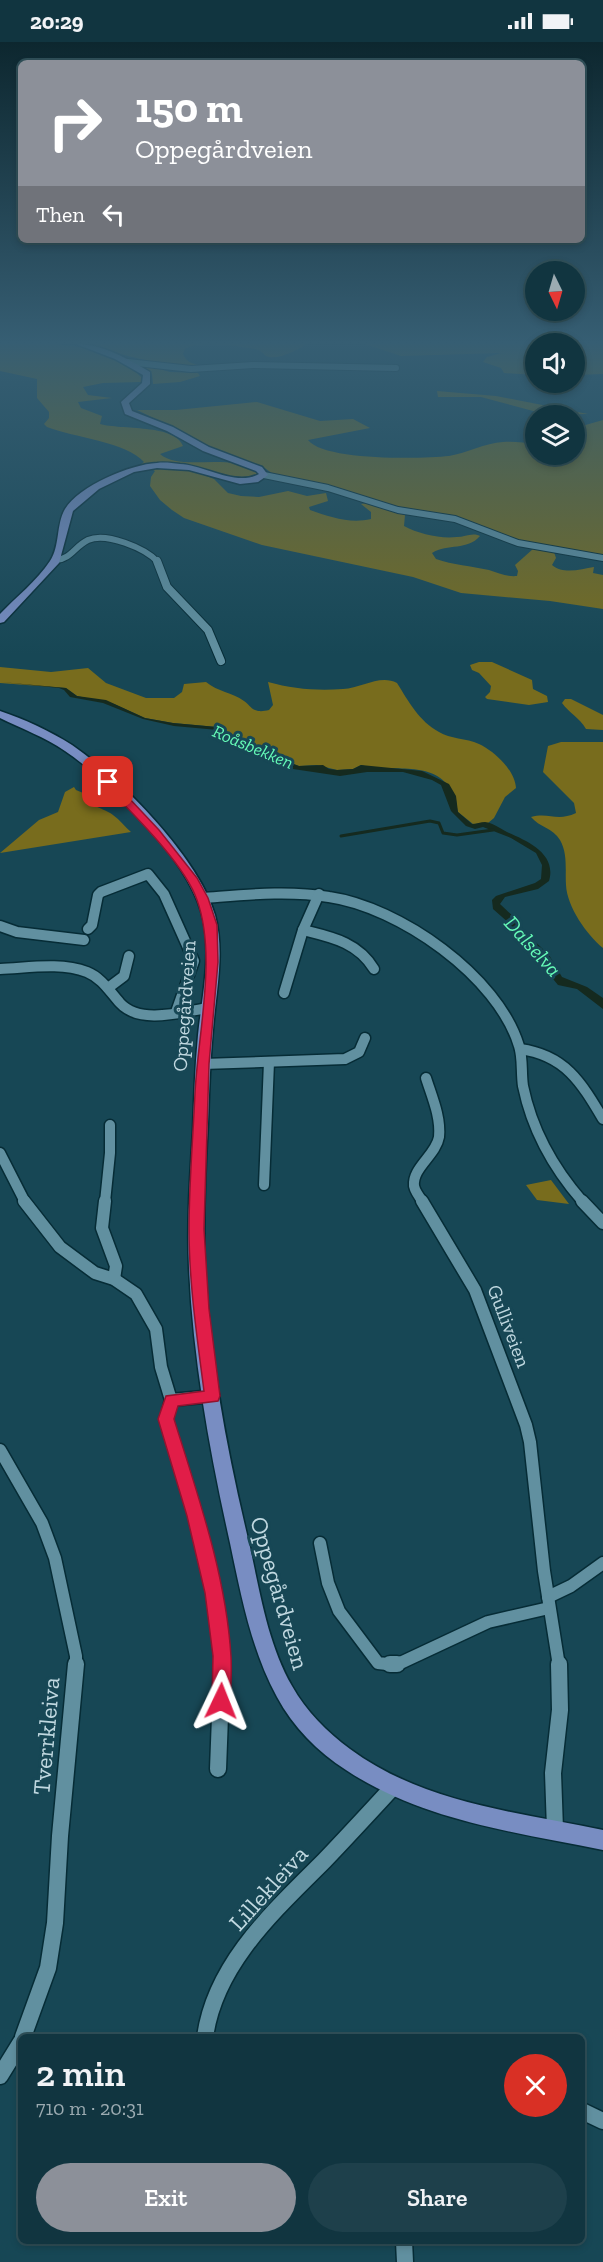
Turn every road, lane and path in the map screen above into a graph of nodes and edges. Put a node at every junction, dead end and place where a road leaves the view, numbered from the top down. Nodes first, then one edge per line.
1 (203, 448) edge
2 (264, 475) junction
3 (603, 558) edge
4 (56, 560) junction
5 (0, 620) edge
6 (221, 661) dead end
7 (0, 714) edge
8 (319, 894) junction
9 (202, 898) junction
10 (0, 926) edge
11 (88, 929) dead end
12 (303, 930) junction
13 (84, 940) dead end
14 (129, 956) dead end
15 (0, 969) edge
16 (374, 969) dead end
17 (108, 988) junction
18 (284, 993) dead end
19 (208, 1008) junction
20 (176, 1012) junction
21 (365, 1038) dead end
22 (520, 1048) junction
23 (269, 1062) junction
24 (203, 1064) junction
25 (426, 1078) dead end
26 (603, 1119) edge
27 (110, 1125) dead end
28 (0, 1153) edge
29 (264, 1185) dead end
30 (603, 1223) edge
31 (114, 1279) junction
32 (213, 1396) junction
33 (171, 1400) junction
34 (0, 1450) edge
35 (320, 1543) dead end
36 (603, 1563) edge
37 (548, 1603) junction
38 (218, 1769) dead end
39 (393, 1787) junction
40 (555, 1829) junction
41 (603, 1840) edge
42 (24, 2034) edge
43 (205, 2034) edge
44 (18, 2048) edge
45 (0, 2076) edge
46 (585, 2112) edge
47 (603, 2121) edge
48 (404, 2244) edge
49 (405, 2262) edge

1 - 2 main road
2 - 3 street
2 - 4 main road
4 - 5 main road
4 - 6 street
7 - 9 main road, Oppegårdveien
8 - 9 street
8 - 12 street
8 - 22 street
9 - 19 main road, Oppegårdveien
10 - 13 street
11 - 20 street
12 - 16 street
12 - 18 street
14 - 17 street
15 - 17 street
17 - 20 street
19 - 20 street
19 - 24 main road, Oppegårdveien
21 - 23 street
22 - 26 street
22 - 30 street
23 - 24 street
23 - 29 street
24 - 32 main road, Oppegårdveien
25 - 37 street, Gulliveien
27 - 31 street
28 - 31 street
31 - 33 street
32 - 33 street
32 - 39 main road, Oppegårdveien
33 - 38 street
34 - 42 street, Tverrkleiva
35 - 37 street
36 - 37 street
37 - 40 street, Gulliveien
39 - 40 main road, Oppegårdveien
39 - 43 street, Lillekleiva
40 - 41 main road, Oppegårdveien
44 - 45 street
46 - 47 street
48 - 49 street

